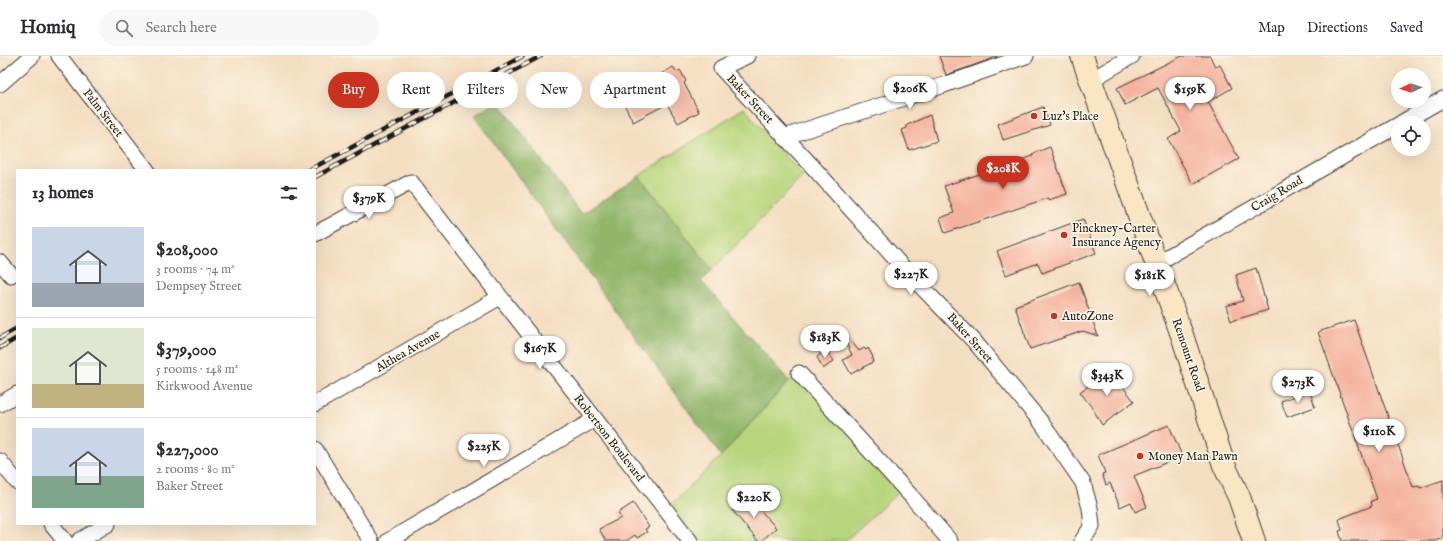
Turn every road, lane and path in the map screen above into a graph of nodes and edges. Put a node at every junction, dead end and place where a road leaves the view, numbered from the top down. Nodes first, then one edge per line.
1 (32, 56) edge
2 (59, 56) edge
3 (747, 56) edge
4 (1026, 56) edge
5 (1082, 56) edge
6 (1132, 56) edge
7 (1090, 80) junction
8 (0, 84) edge
9 (1443, 99) edge
10 (1413, 116) edge
11 (1391, 129) edge
12 (784, 136) junction
13 (146, 169) edge
14 (316, 233) edge
15 (0, 262) edge
16 (1156, 263) junction
17 (10, 275) dead end
18 (500, 297) junction
19 (799, 373) dead end
20 (16, 395) edge
21 (316, 403) edge
22 (0, 404) edge
23 (595, 419) junction
24 (316, 451) edge
25 (0, 461) edge
26 (16, 481) edge
27 (52, 525) edge
28 (106, 525) edge
29 (65, 541) edge
30 (79, 541) edge
31 (371, 541) edge
32 (388, 541) edge
33 (690, 541) edge
34 (950, 541) edge
35 (1082, 541) edge
36 (1254, 541) edge

1 - 8 street
2 - 13 street, Palm Street
3 - 12 street, Baker Street
4 - 12 street
5 - 7 main road, Remount Road
6 - 7 street
7 - 16 main road, Remount Road
9 - 10 street
11 - 16 street, Craig Road
12 - 35 street, Baker Street
14 - 18 street, Robertson Boulevard
15 - 17 street
16 - 36 main road, Remount Road
18 - 21 street, Althea Avenue
18 - 23 street, Robertson Boulevard
19 - 34 street
20 - 22 street
23 - 32 street
23 - 33 street, Robertson Boulevard
24 - 31 street
25 - 26 street
27 - 29 street
28 - 30 street

